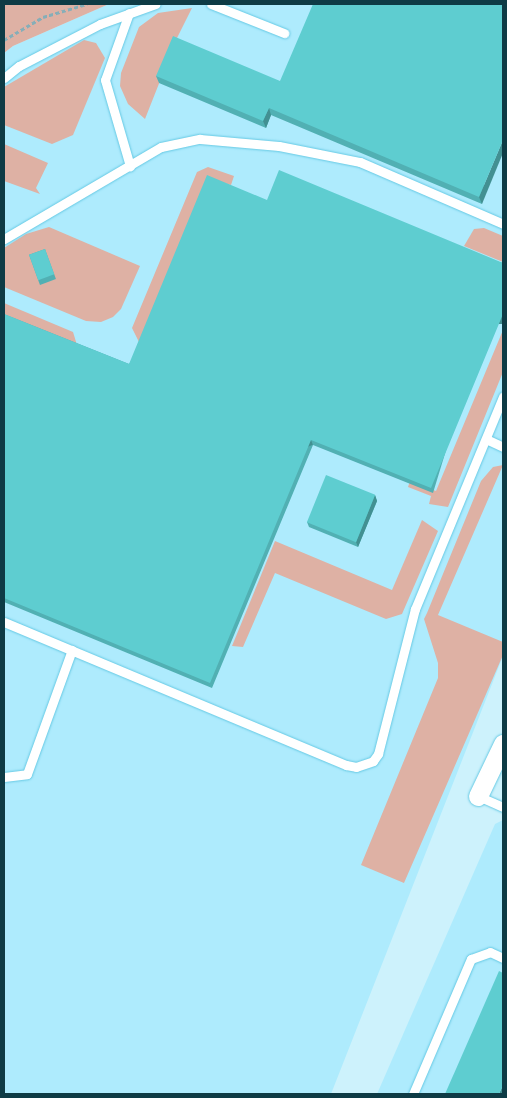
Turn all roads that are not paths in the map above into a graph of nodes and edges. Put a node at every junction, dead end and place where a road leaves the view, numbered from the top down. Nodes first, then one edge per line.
1 (156, 4) edge
2 (211, 4) edge
3 (129, 13) junction
4 (284, 33) dead end
5 (4, 78) edge
6 (130, 166) junction
7 (503, 224) edge
8 (4, 238) edge
9 (503, 397) edge
10 (486, 439) junction
11 (503, 446) edge
12 (4, 622) edge
13 (72, 650) junction
14 (503, 744) edge
15 (4, 777) edge
16 (478, 796) joint
17 (503, 807) edge
18 (503, 958) edge
19 (413, 1094) edge

1 - 3 lane
2 - 4 lane
3 - 5 lane
3 - 6 lane
6 - 7 lane
6 - 8 lane
9 - 10 lane
10 - 11 lane
10 - 13 lane
12 - 13 lane
13 - 15 lane
14 - 16 street
16 - 17 lane
18 - 19 lane

